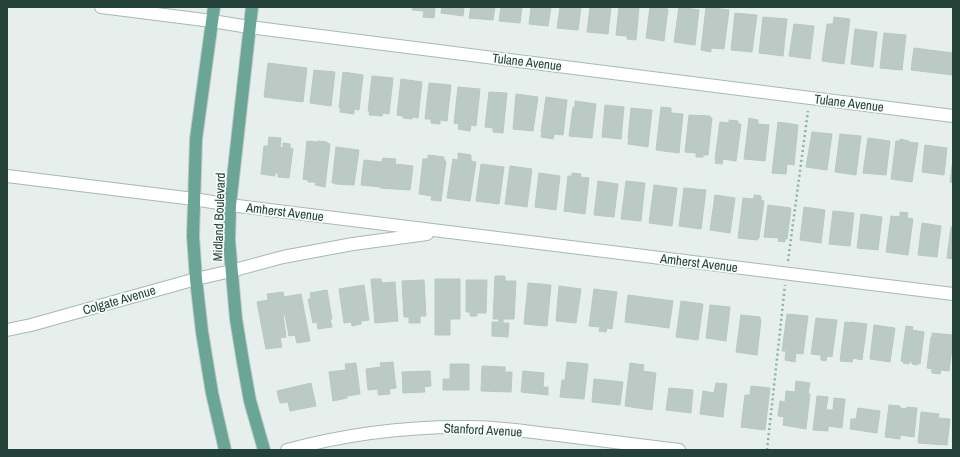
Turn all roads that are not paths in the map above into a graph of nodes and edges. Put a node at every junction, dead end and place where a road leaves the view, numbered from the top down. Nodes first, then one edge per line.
1 (102, 7) edge
2 (214, 7) edge
3 (252, 7) edge
4 (212, 21) junction
5 (249, 27) junction
6 (953, 116) edge
7 (7, 176) edge
8 (194, 199) junction
9 (230, 205) junction
10 (444, 232) junction
11 (231, 271) junction
12 (196, 279) junction
13 (953, 294) edge
14 (7, 330) edge
15 (225, 450) edge
16 (264, 450) edge
17 (287, 450) edge
18 (679, 450) edge

1 - 4 street, Tulane Avenue
2 - 4 main road, Midland Boulevard
3 - 5 main road, Midland Boulevard
4 - 5 street, Tulane Avenue
4 - 8 main road, Midland Boulevard
5 - 6 street, Tulane Avenue
5 - 9 main road, Midland Boulevard
7 - 8 street, Amherst Avenue
8 - 9 street, Amherst Avenue
8 - 12 main road, Midland Boulevard
9 - 10 street, Amherst Avenue
9 - 11 main road, Midland Boulevard
10 - 11 street, Amherst Avenue
10 - 13 street, Amherst Avenue
11 - 12 street, Colgate Avenue
11 - 16 main road, Midland Boulevard
12 - 14 street, Colgate Avenue
12 - 15 main road, Midland Boulevard
17 - 18 street, Stanford Avenue

